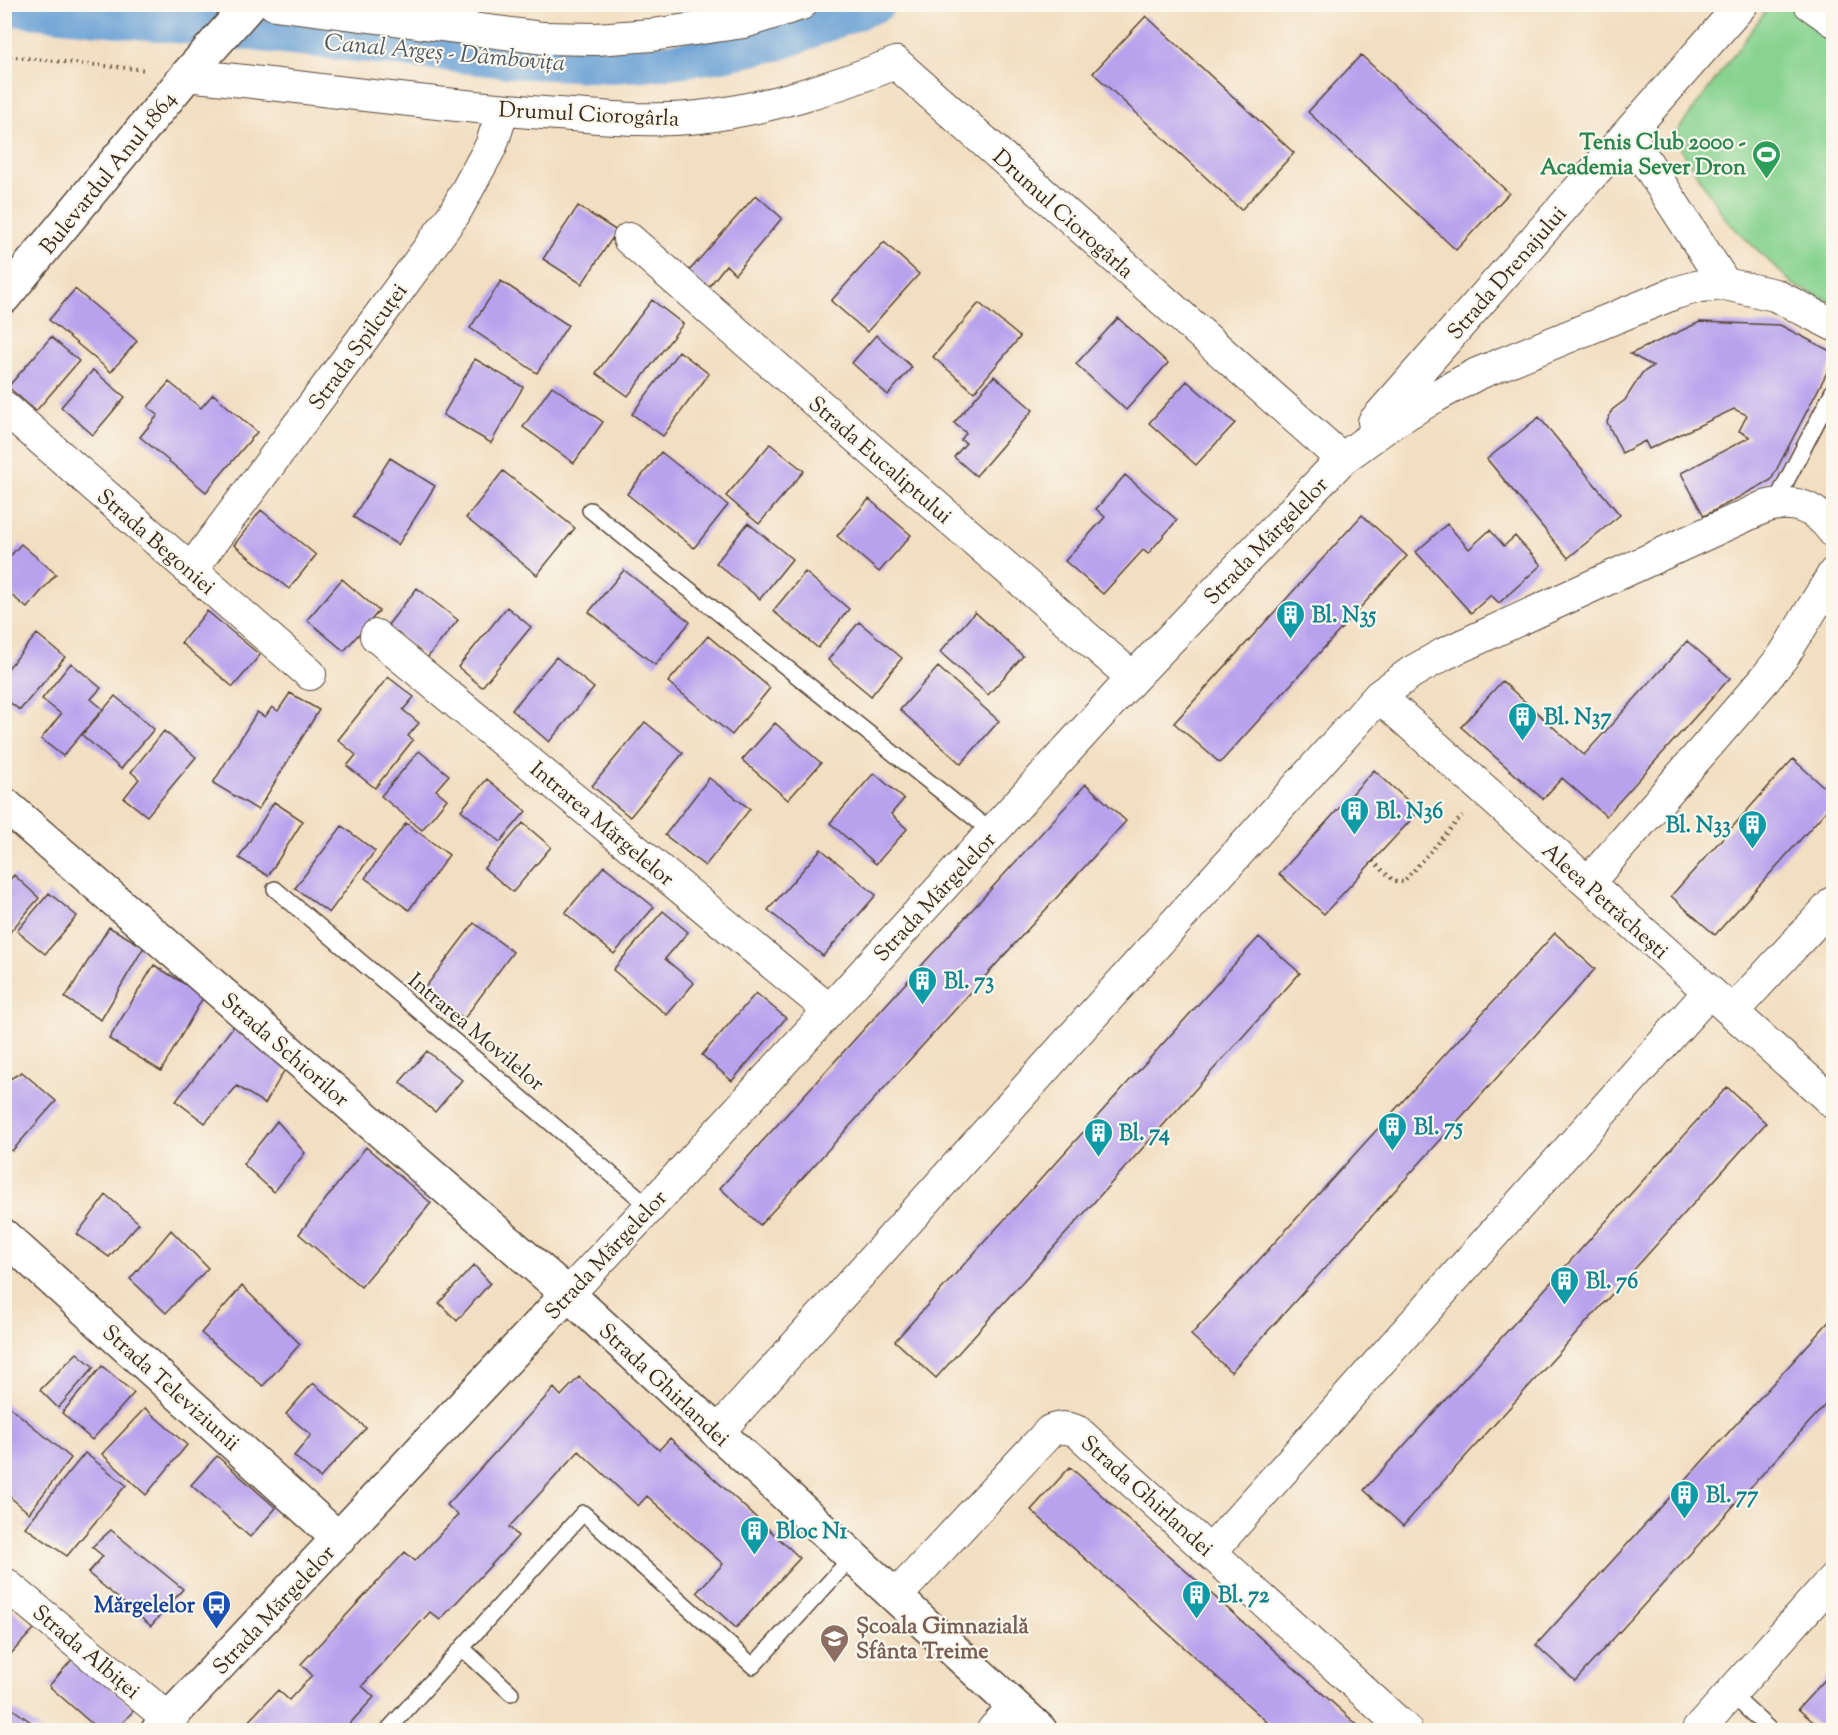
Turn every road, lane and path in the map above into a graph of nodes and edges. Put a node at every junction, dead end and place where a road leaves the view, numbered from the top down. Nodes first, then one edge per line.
1 (250, 4) edge
2 (274, 4) edge
3 (801, 4) edge
4 (1742, 4) edge
5 (1810, 4) edge
6 (1833, 21) edge
7 (4, 56) edge
8 (187, 75) junction
9 (503, 110) junction
10 (1628, 134) junction
11 (629, 239) dead end
12 (1725, 284) junction
13 (4, 297) edge
14 (1833, 325) edge
15 (1833, 389) edge
16 (4, 407) edge
17 (1342, 459) junction
18 (1775, 503) junction
19 (590, 510) dead end
20 (1833, 532) edge
21 (190, 570) junction
22 (1833, 573) edge
23 (376, 636) dead end
24 (310, 674) dead end
25 (1133, 678) junction
26 (1379, 696) junction
27 (1485, 791) junction
28 (4, 804) edge
29 (993, 833) junction
30 (1373, 861) dead end
31 (1588, 883) junction
32 (275, 889) dead end
33 (1833, 902) edge
34 (1709, 992) junction
35 (829, 1010) junction
36 (1732, 1012) junction
37 (1833, 1103) edge
38 (650, 1208) junction
39 (4, 1236) edge
40 (568, 1294) junction
41 (717, 1433) junction
42 (339, 1539) junction
43 (1210, 1552) junction
44 (852, 1557) junction
45 (1833, 1578) edge
46 (4, 1583) edge
47 (896, 1596) junction
48 (462, 1648) junction
49 (511, 1693) dead end
50 (1731, 1694) junction
51 (1004, 1719) edge
52 (164, 1725) edge
53 (388, 1731) edge
54 (1040, 1731) edge
55 (1406, 1731) edge
56 (1698, 1731) edge
57 (1770, 1731) edge

1 - 8 street, Bulevardul Anul 1864
2 - 3 street
4 - 10 street, Strada Drenajului
5 - 6 street
7 - 8 path
8 - 9 street, Drumul Ciorogârla
8 - 13 street, Bulevardul Anul 1864
9 - 17 street, Drumul Ciorogârla
9 - 21 street, Strada Spilcuței
10 - 12 street
10 - 17 street, Strada Drenajului
11 - 25 street, Strada Eucaliptului
12 - 14 street, Strada Mărgelelor
12 - 17 street, Strada Mărgelelor
15 - 18 lane
16 - 21 street, Strada Begoniei
17 - 25 street, Strada Mărgelelor
18 - 20 street
18 - 26 street
19 - 29 lane
21 - 24 street, Strada Begoniei
22 - 31 street
23 - 35 street, Intrarea Mărgelelor
25 - 29 street, Strada Mărgelelor
26 - 27 street, Aleea Petrăchești
26 - 41 street
27 - 30 path
27 - 31 street, Aleea Petrăchești
28 - 40 street, Strada Schiorilor
29 - 35 street, Strada Mărgelelor
31 - 34 street, Aleea Petrăchești
32 - 38 lane, Intrarea Movilelor
33 - 36 street
34 - 36 street, Aleea Petrăchești
34 - 43 street
35 - 38 street, Strada Mărgelelor
36 - 37 street, Aleea Petrăchești
38 - 40 street, Strada Mărgelelor
39 - 42 street, Strada Televiziunii
40 - 41 street, Strada Ghirlandei
40 - 42 street, Strada Mărgelelor
41 - 44 street, Strada Ghirlandei
42 - 52 street, Strada Mărgelelor
43 - 47 street, Strada Ghirlandei
43 - 55 street, Strada Ghirlandei
44 - 47 street, Strada Ghirlandei
44 - 48 lane
45 - 50 street
46 - 52 street, Strada Albiței
47 - 51 street, Strada Ghirlandei
48 - 49 lane
48 - 53 lane
50 - 56 street
50 - 57 lane
51 - 54 street, Strada Ghirlandei

